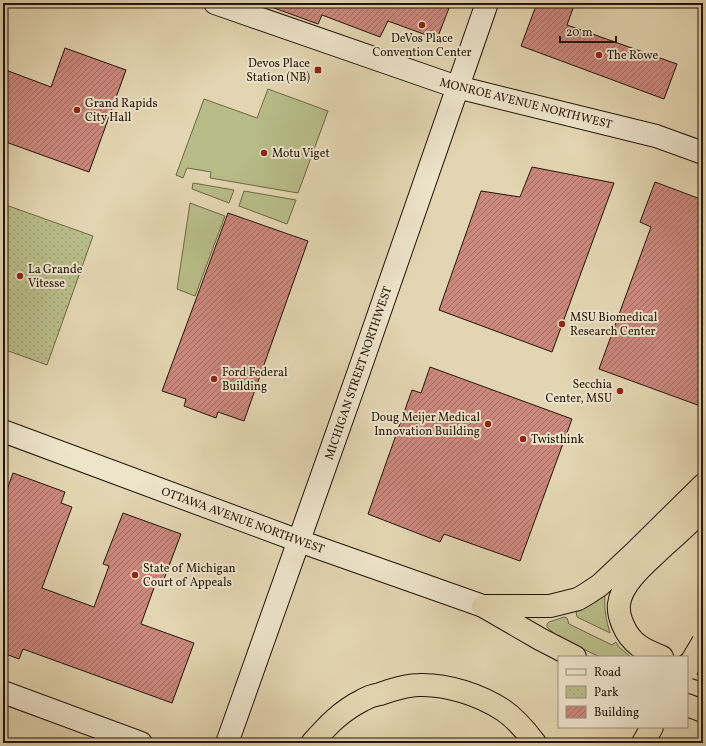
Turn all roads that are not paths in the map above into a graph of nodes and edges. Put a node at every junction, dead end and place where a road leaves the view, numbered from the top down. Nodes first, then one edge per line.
1 (215, 3) edge
2 (487, 3) edge
3 (457, 87) junction
4 (703, 153) edge
5 (3, 431) edge
6 (703, 485) edge
7 (703, 510) edge
8 (299, 541) junction
9 (483, 606) junction
10 (703, 642) edge
11 (573, 656) edge
12 (659, 656) edge
13 (688, 664) edge
14 (688, 667) edge
15 (703, 670) edge
16 (3, 692) edge
17 (688, 705) edge
18 (703, 711) edge
19 (651, 728) edge
20 (141, 743) edge
21 (227, 743) edge
22 (312, 743) edge
23 (535, 743) edge
24 (643, 743) edge

1 - 3 main road, MONROE AVENUE NORTHWEST
2 - 3 main road, MICHIGAN STREET NORTHWEST
3 - 4 main road, MONROE AVENUE NORTHWEST
3 - 8 main road, MICHIGAN STREET NORTHWEST
5 - 8 main road, OTTAWA AVENUE NORTHWEST
6 - 9 highway
7 - 12 highway
8 - 9 main road, OTTAWA AVENUE NORTHWEST
8 - 21 main road, MICHIGAN STREET NORTHWEST
9 - 11 highway
10 - 14 highway, bridge
13 - 15 highway
16 - 20 main road
17 - 18 highway
19 - 24 highway
22 - 23 highway

